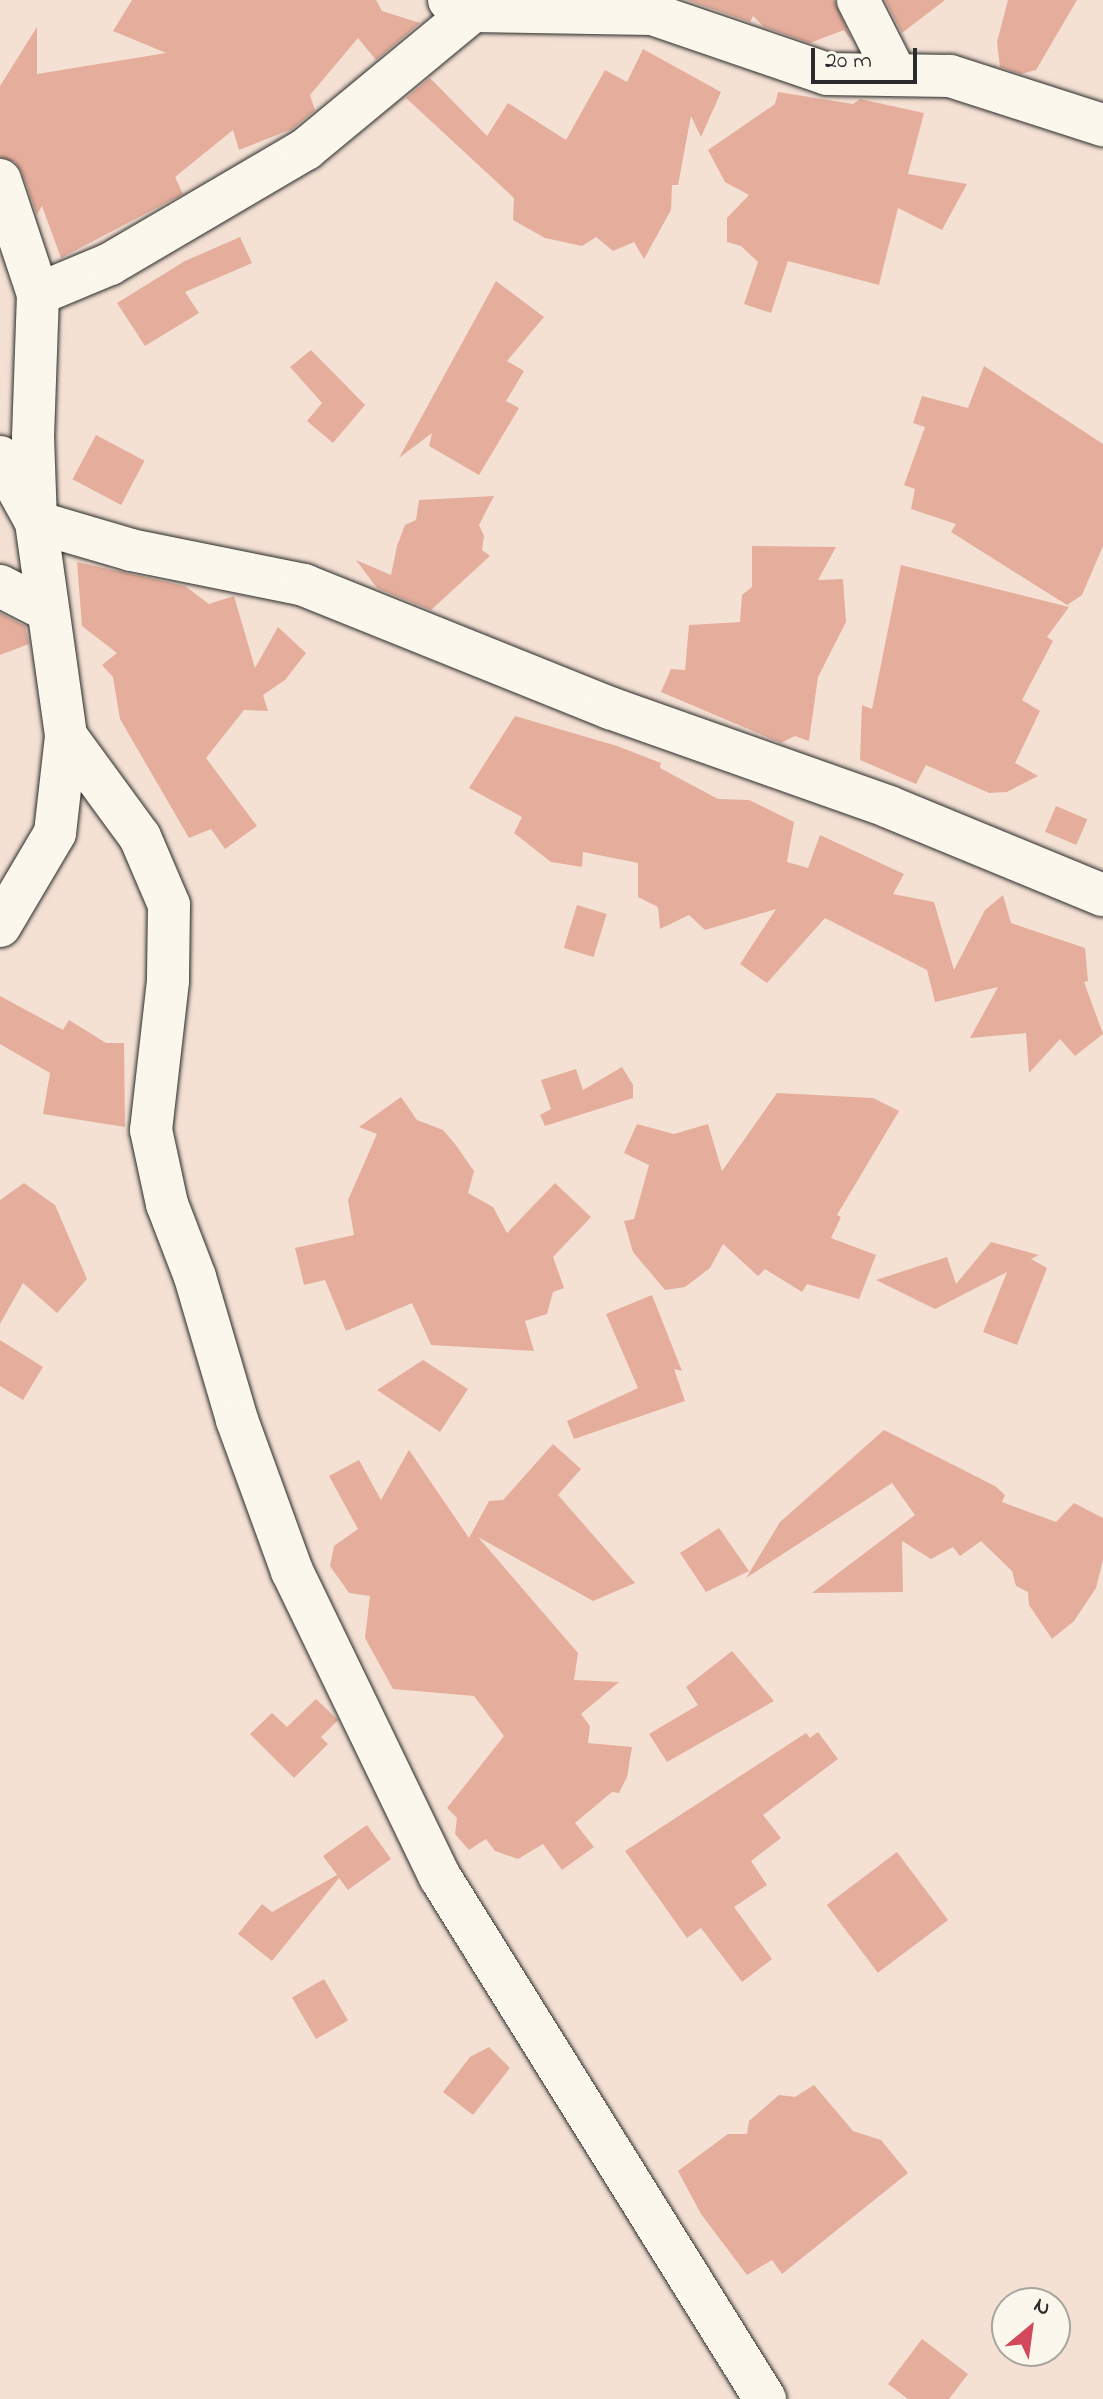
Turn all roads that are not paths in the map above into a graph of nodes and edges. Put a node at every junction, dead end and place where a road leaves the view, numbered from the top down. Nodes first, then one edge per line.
1 (858, 0) edge
2 (461, 6) edge
3 (896, 75) junction
4 (1103, 125) edge
5 (0, 180) edge
6 (38, 294) junction
7 (0, 457) edge
8 (36, 522) junction
9 (0, 586) edge
10 (45, 609) junction
11 (66, 736) junction
12 (1103, 895) edge
13 (0, 926) edge
14 (765, 2399) edge

1 - 3 street
2 - 3 street
2 - 6 street
3 - 4 street
5 - 6 street
6 - 8 street
7 - 8 street
8 - 10 street
8 - 12 street
9 - 10 street
10 - 11 street
11 - 13 street
11 - 14 street

